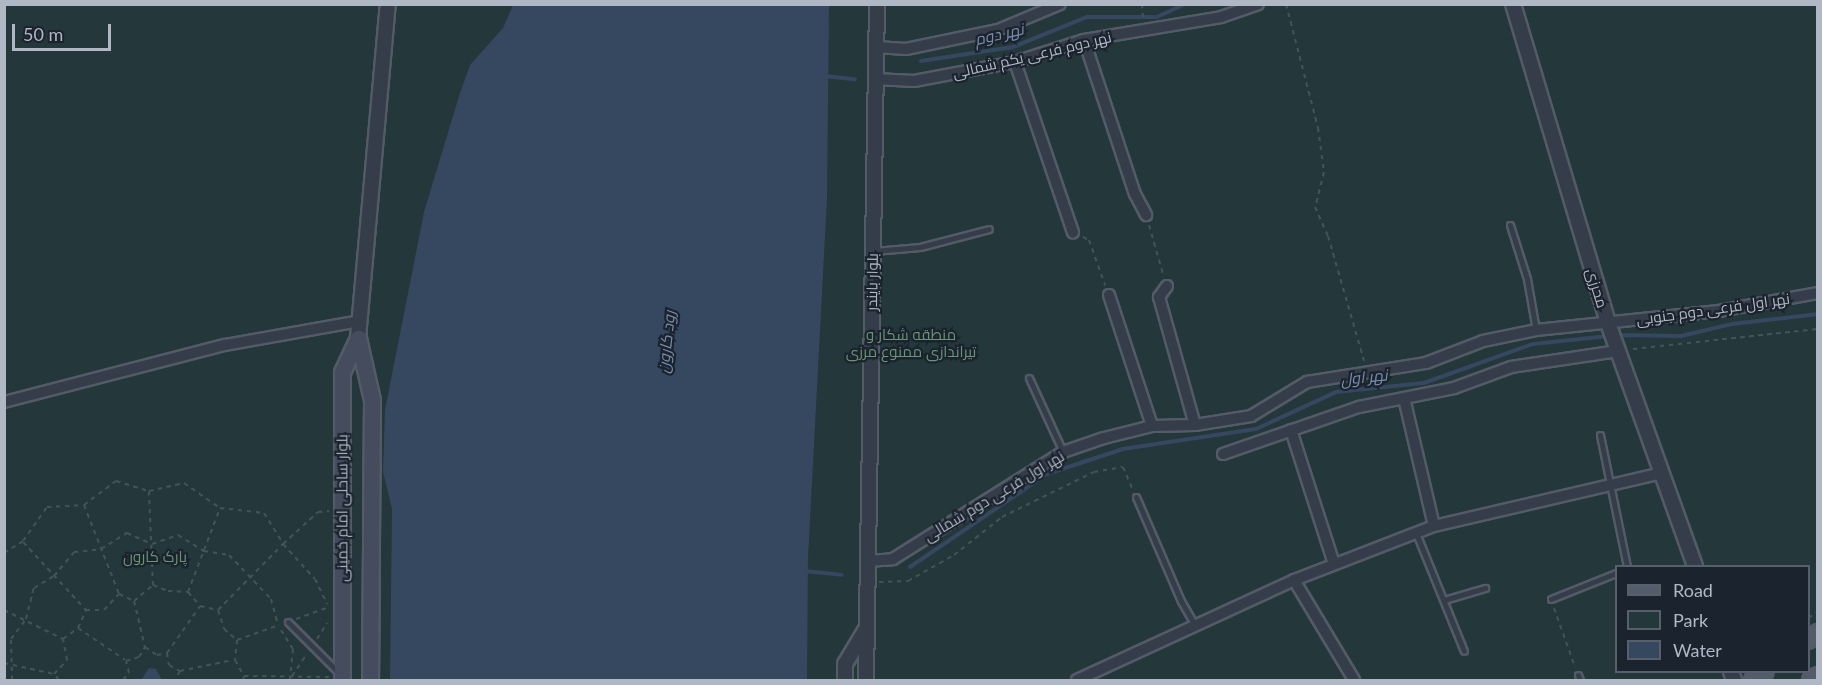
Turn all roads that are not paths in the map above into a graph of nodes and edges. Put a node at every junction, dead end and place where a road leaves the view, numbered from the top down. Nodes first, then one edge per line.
1 (388, 4) edge
2 (877, 4) edge
3 (1060, 4) edge
4 (1258, 4) edge
5 (1513, 4) edge
6 (1084, 40) junction
7 (876, 47) junction
8 (1015, 62) junction
9 (875, 79) junction
10 (1146, 215) road end
11 (1510, 225) dead end
12 (989, 229) dead end
13 (1073, 232) road end
14 (872, 251) junction
15 (1167, 286) road end
16 (1818, 293) edge
17 (1109, 295) road end
18 (360, 321) junction
19 (1609, 325) junction
20 (1536, 330) junction
21 (358, 338) junction
22 (1617, 347) junction
23 (1029, 378) dead end
24 (1404, 398) junction
25 (4, 402) edge
26 (1152, 426) junction
27 (1195, 426) junction
28 (1291, 430) junction
29 (1600, 435) dead end
30 (1063, 452) junction
31 (1223, 454) dead end
32 (1662, 473) junction
33 (1610, 485) junction
34 (1136, 497) road end
35 (1434, 526) junction
36 (1416, 533) junction
37 (867, 561) junction
38 (1334, 564) junction
39 (1627, 565) edge
40 (1694, 565) edge
41 (1615, 574) edge
42 (1294, 579) junction
43 (1485, 588) dead end
44 (1551, 599) road end
45 (1444, 600) junction
46 (288, 622) dead end
47 (1195, 625) junction
48 (865, 632) junction
49 (1464, 651) dead end
50 (1818, 676) edge
51 (342, 678) edge
52 (370, 681) edge
53 (845, 681) edge
54 (866, 681) edge
55 (1077, 681) edge
56 (1354, 681) edge
57 (1810, 681) edge

1 - 18 street, بلوار ساحلی امام خمینی
2 - 7 street, بلوار بایندر
3 - 7 street
4 - 6 street, نهر دوم فرعی یکم شمالی
5 - 19 street, محرزی
6 - 8 street, نهر دوم فرعی یکم شمالی
6 - 10 street
7 - 9 street, بلوار بایندر
8 - 9 street, نهر دوم فرعی یکم شمالی
8 - 13 street
9 - 14 street, بلوار بایندر
11 - 20 lane
12 - 14 lane
14 - 37 street, بلوار بایندر
15 - 27 street
16 - 19 street, نهر اول فرعی دوم جنوبی
17 - 26 street
18 - 21 street, بلوار ساحلی امام خمینی
18 - 25 street
19 - 20 street, نهر اول فرعی دوم شمالی
19 - 22 street, محرزی
20 - 27 street, نهر اول فرعی دوم شمالی
21 - 51 main road, بلوار ساحلی امام خمینی
21 - 52 main road, بلوار ساحلی امام خمینی
22 - 24 street
22 - 32 street, محرزی
23 - 30 lane
24 - 28 street
24 - 35 street
26 - 27 street, نهر اول فرعی دوم شمالی
26 - 30 street, نهر اول فرعی دوم شمالی
28 - 31 street
28 - 38 street
29 - 33 lane
30 - 37 street, نهر اول فرعی دوم شمالی
32 - 33 street
32 - 40 street, محرزی
33 - 35 street
33 - 39 lane
34 - 47 lane
35 - 36 street
36 - 38 street
36 - 45 lane
37 - 48 street, بلوار بایندر
38 - 42 street
41 - 44 lane
42 - 47 street
42 - 56 street
43 - 45 lane
45 - 49 lane
46 - 51 lane
47 - 55 street
48 - 53 street, بلوار بایندر
48 - 54 street, بلوار بایندر
50 - 57 main road

